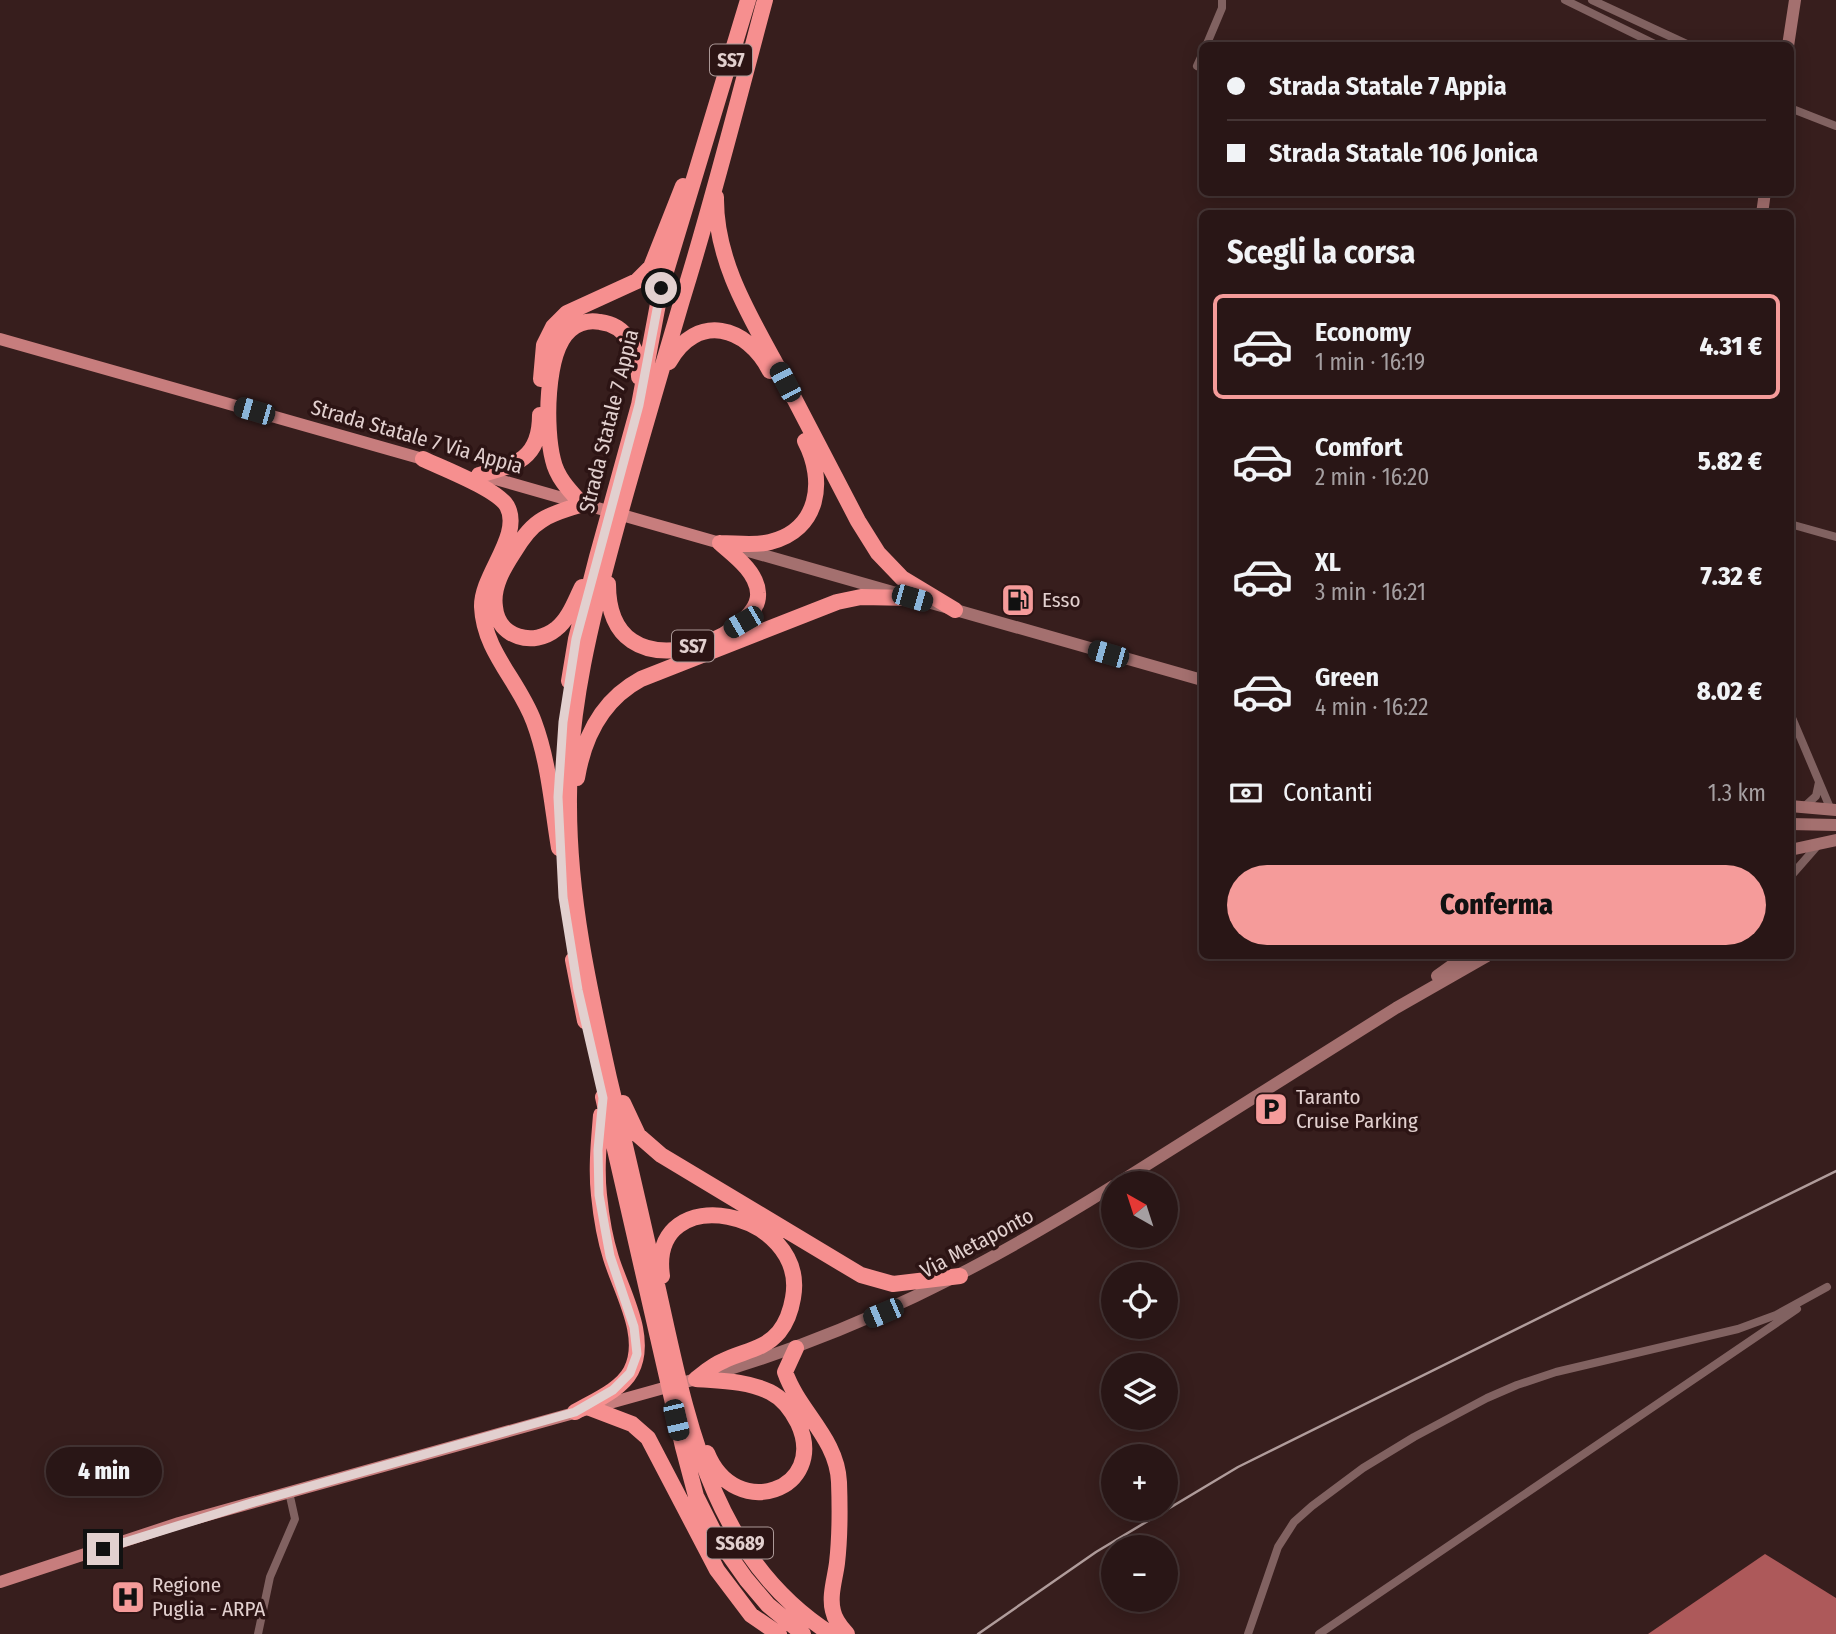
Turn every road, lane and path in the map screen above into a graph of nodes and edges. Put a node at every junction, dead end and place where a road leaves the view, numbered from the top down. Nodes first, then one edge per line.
1 (748, 0) edge
2 (765, 0) edge
3 (1222, 0) edge
4 (1565, 0) edge
5 (1592, 0) edge
6 (1795, 0) edge
7 (1208, 42) edge
8 (1651, 42) edge
9 (1681, 42) edge
10 (1789, 42) edge
11 (1199, 62) edge
12 (1197, 66) dead end
13 (1794, 110) edge
14 (713, 120) junction
15 (1836, 126) edge
16 (716, 178) junction
17 (0, 339) edge
18 (654, 389) junction
19 (639, 405) junction
20 (423, 459) junction
21 (479, 475) junction
22 (582, 504) junction
23 (1794, 525) edge
24 (610, 531) junction
25 (1836, 537) edge
26 (720, 543) junction
27 (602, 558) junction
28 (912, 598) junction
29 (954, 610) junction
30 (1199, 679) edge
31 (1794, 723) edge
32 (1819, 782) junction
33 (1794, 806) edge
34 (1804, 807) junction
35 (1833, 810) edge
36 (1794, 824) edge
37 (1836, 825) edge
38 (1794, 840) edge
39 (1836, 840) edge
40 (1820, 844) junction
41 (564, 849) junction
42 (1794, 849) edge
43 (1794, 873) edge
44 (1461, 959) edge
45 (1482, 959) edge
46 (1396, 1007) junction
47 (608, 1071) junction
48 (603, 1098) junction
49 (1137, 1171) edge
50 (1101, 1193) edge
51 (960, 1276) junction
52 (1836, 1281) edge
53 (1827, 1287) junction
54 (668, 1333) junction
55 (796, 1348) junction
56 (694, 1380) junction
57 (583, 1410) junction
58 (690, 1425) junction
59 (289, 1492) junction
60 (0, 1582) edge
61 (258, 1634) edge
62 (779, 1634) edge
63 (803, 1634) edge
64 (831, 1634) edge
65 (847, 1634) edge
66 (1248, 1634) edge
67 (1319, 1634) edge

1 - 14 highway, Strada Statale 7 Appia / SS7
2 - 16 highway, Strada Statale 7 Appia / SS7
3 - 7 street
4 - 8 street
5 - 9 street
6 - 10 main road
11 - 12 street
13 - 15 street
14 - 19 highway, Strada Statale 7 Appia / SS7
14 - 21 highway
16 - 18 highway, Strada Statale 7 Appia / SS7
16 - 29 highway
17 - 20 main road, Strada Statale 7 Via Appia
18 - 24 highway, Strada Statale 7 Appia / SS7
18 - 26 highway
19 - 22 highway
19 - 24 highway, Strada Statale 7 Appia / SS7
20 - 21 main road, Strada Statale 7 Via Appia
20 - 41 highway
21 - 22 main road, Strada Statale 7 Via Appia
22 - 26 main road, Strada Statale 7 Via Appia
22 - 27 highway
23 - 25 street
24 - 27 highway, SS689
26 - 27 highway, SS7
26 - 28 main road
27 - 41 highway, SS689
28 - 29 main road
28 - 41 highway
29 - 30 main road
31 - 32 street
32 - 34 street
32 - 35 street
33 - 34 main road
34 - 35 main road
36 - 37 main road
38 - 39 main road
39 - 40 main road
40 - 42 main road
40 - 43 street
41 - 47 highway, SS689
41 - 48 highway, SS689
44 - 46 main road
45 - 46 main road
46 - 49 main road
47 - 51 highway
47 - 54 highway, SS689
48 - 57 highway
48 - 63 highway, SS689
50 - 51 main road, Via Metaponto
51 - 55 main road, Via Metaponto
52 - 53 street
53 - 66 street
53 - 67 street
54 - 56 highway
54 - 58 highway, SS689
55 - 56 main road, Via Metaponto
55 - 65 highway
56 - 57 main road
56 - 58 highway
57 - 59 main road
57 - 62 highway
58 - 64 highway, SS689
59 - 60 main road
59 - 61 street

